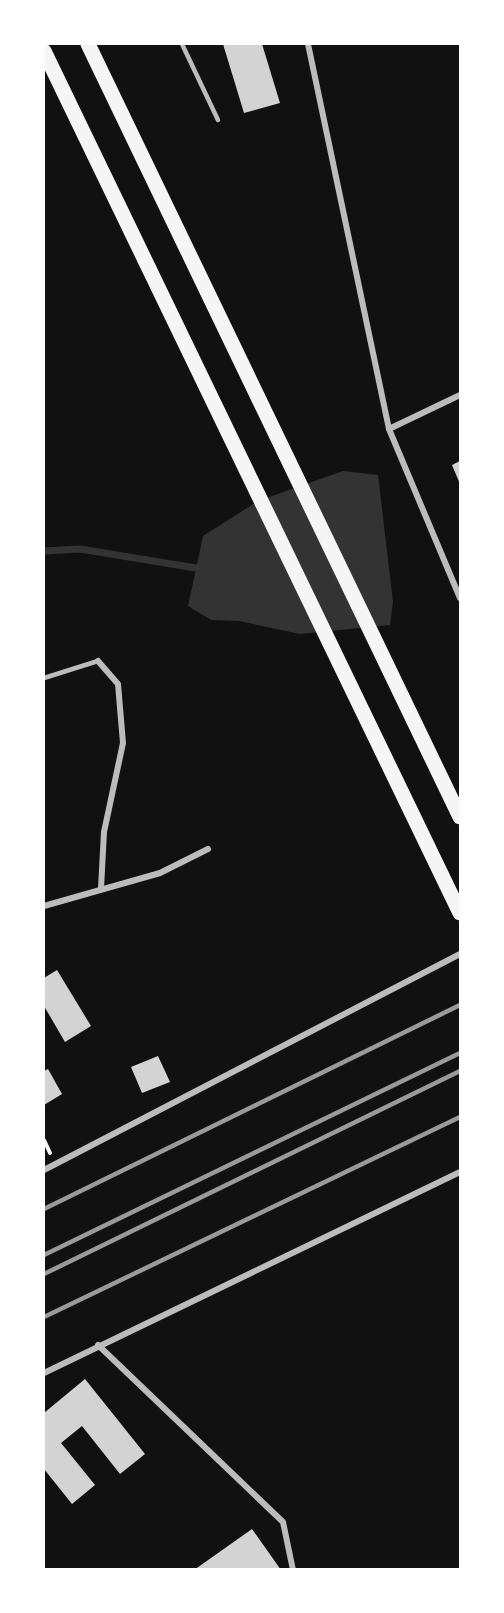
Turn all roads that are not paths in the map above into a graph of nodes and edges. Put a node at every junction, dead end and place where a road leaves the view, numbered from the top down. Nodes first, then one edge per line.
1 (88, 44) edge
2 (182, 44) edge
3 (308, 44) edge
4 (44, 51) edge
5 (218, 120) dead end
6 (460, 395) edge
7 (389, 429) junction
8 (460, 598) edge
9 (98, 662) joint
10 (44, 678) edge
11 (460, 817) edge
12 (208, 849) dead end
13 (101, 888) junction
14 (44, 906) edge
15 (460, 913) edge
16 (460, 954) edge
17 (44, 1170) edge
18 (460, 1172) edge
19 (98, 1345) junction
20 (44, 1373) edge
21 (293, 1569) edge

1 - 11 main road
2 - 5 lane
3 - 7 street
4 - 15 main road
6 - 7 street
7 - 8 street
9 - 10 lane
9 - 13 street
12 - 13 street
13 - 14 street
16 - 17 street
18 - 19 street
19 - 20 street
19 - 21 street

